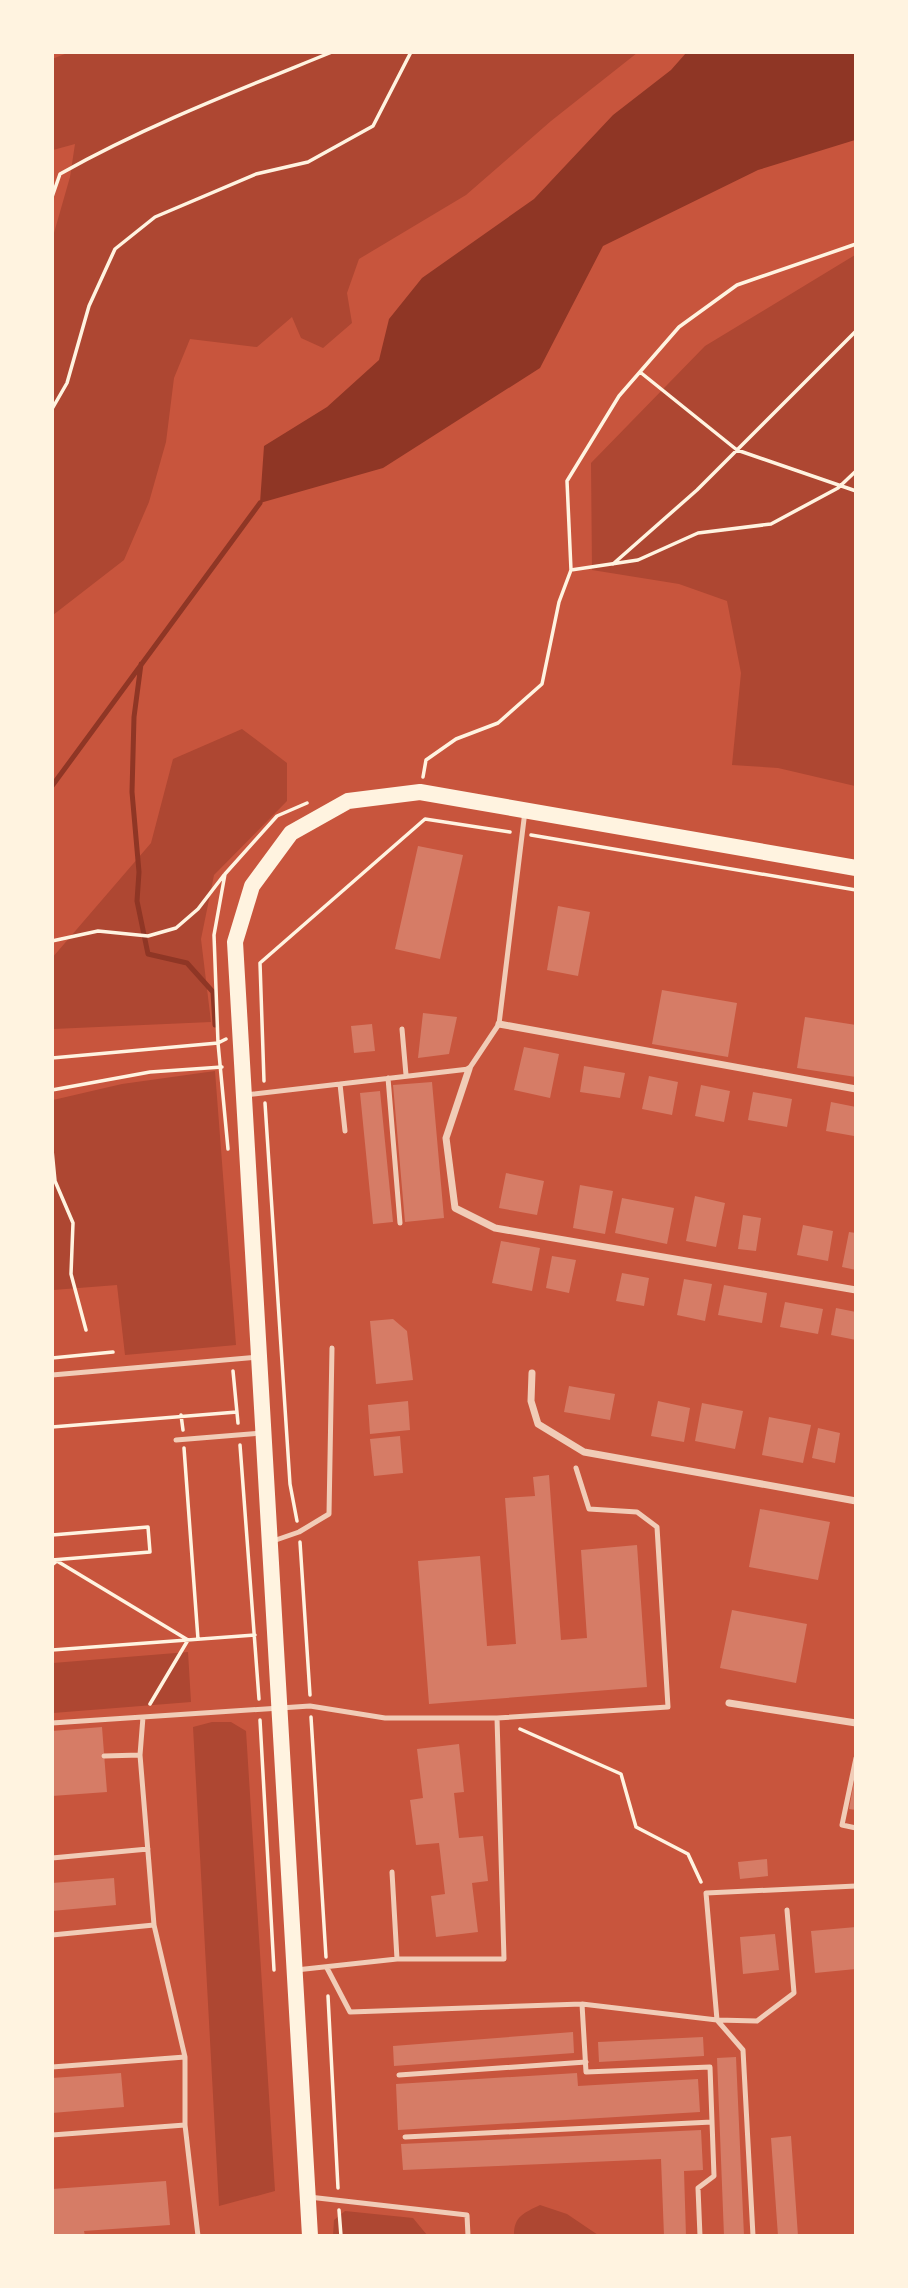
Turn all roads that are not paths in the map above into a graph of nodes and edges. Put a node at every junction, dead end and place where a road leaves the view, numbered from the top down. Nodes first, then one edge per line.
1 (526, 808) junction
2 (856, 868) edge
3 (499, 1024) junction
4 (402, 1029) dead end
5 (469, 1069) junction
6 (406, 1076) junction
7 (388, 1078) junction
8 (340, 1084) junction
9 (856, 1089) edge
10 (243, 1096) junction
11 (345, 1131) dead end
12 (400, 1223) dead end
13 (856, 1290) edge
14 (332, 1348) dead end
15 (260, 1357) junction
16 (133, 1368) junction
17 (533, 1373) dead end
18 (52, 1375) edge
19 (133, 1376) dead end
20 (264, 1433) junction
21 (180, 1440) road end
22 (576, 1468) dead end
23 (856, 1501) edge
24 (270, 1542) junction
25 (729, 1703) dead end
26 (282, 1709) junction
27 (143, 1717) junction
28 (497, 1718) junction
29 (52, 1723) edge
30 (856, 1723) edge
31 (140, 1755) junction
32 (104, 1756) dead end
33 (856, 1758) edge
34 (856, 1828) edge
35 (148, 1849) junction
36 (52, 1858) edge
37 (392, 1872) dead end
38 (856, 1886) edge
39 (788, 1910) dead end
40 (154, 1925) junction
41 (52, 1935) edge
42 (397, 1959) junction
43 (327, 1968) junction
44 (296, 1970) junction
45 (582, 2004) junction
46 (717, 2020) junction
47 (186, 2057) junction
48 (586, 2062) junction
49 (52, 2067) edge
50 (399, 2075) dead end
51 (712, 2122) junction
52 (185, 2125) junction
53 (52, 2135) edge
54 (405, 2137) dead end
55 (309, 2197) junction
56 (198, 2235) edge
57 (310, 2235) edge
58 (468, 2235) edge
59 (700, 2235) edge
60 (753, 2235) edge

1 - 2 main road
1 - 3 lane
1 - 10 main road
3 - 5 lane
3 - 9 street
4 - 6 lane
5 - 6 lane
5 - 13 street
6 - 7 lane
7 - 8 lane
7 - 12 lane
8 - 10 lane
8 - 11 lane
10 - 15 main road
14 - 24 lane
15 - 16 lane
15 - 20 main road
16 - 18 lane
16 - 19 lane
17 - 23 street
20 - 21 lane
20 - 24 main road
22 - 28 lane
24 - 26 main road
25 - 30 street
26 - 27 lane
26 - 28 lane
26 - 44 main road
27 - 29 lane
27 - 31 lane
28 - 42 lane
31 - 32 lane
31 - 35 lane
33 - 34 lane
35 - 36 lane
35 - 40 lane
37 - 42 lane
38 - 46 lane
39 - 46 lane
40 - 41 lane
40 - 47 lane
42 - 43 lane
43 - 44 lane
43 - 45 lane
44 - 55 main road
45 - 46 lane
45 - 48 lane
46 - 60 lane
47 - 49 lane
47 - 52 lane
48 - 50 lane
48 - 51 lane
51 - 54 lane
51 - 59 lane
52 - 53 lane
52 - 56 lane
55 - 57 main road
55 - 58 lane

